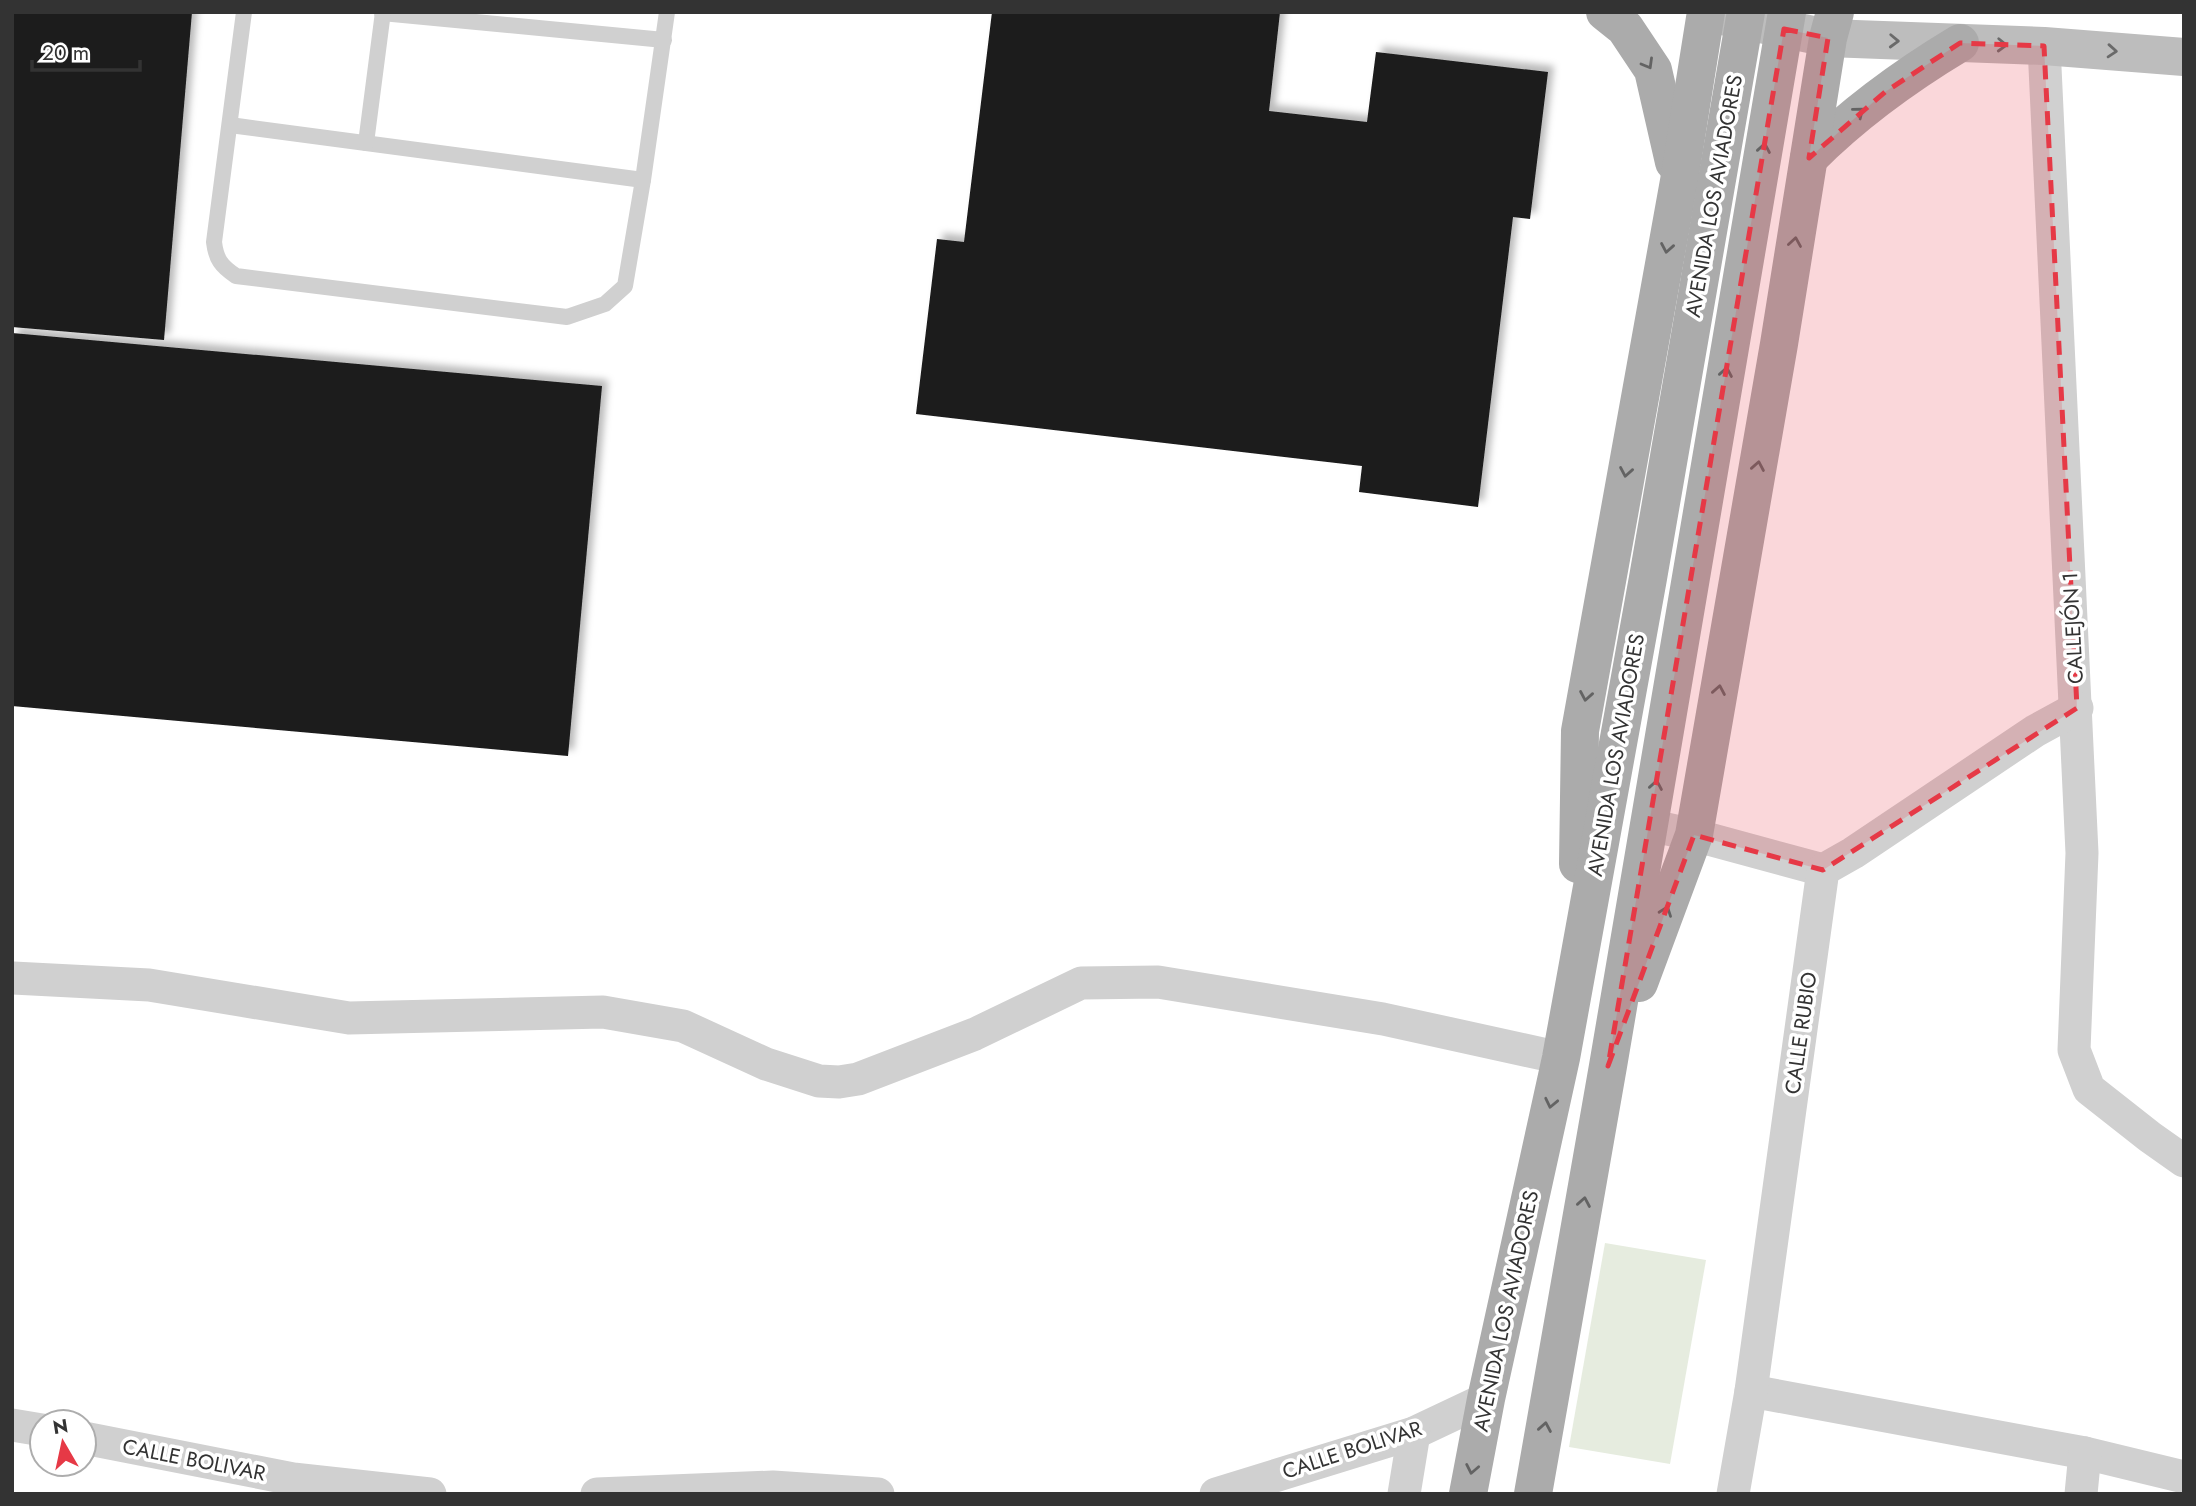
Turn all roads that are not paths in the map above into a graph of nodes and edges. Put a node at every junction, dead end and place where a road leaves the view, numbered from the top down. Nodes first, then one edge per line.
1 (243, 12) edge
2 (667, 12) edge
3 (1605, 12) edge
4 (1746, 12) edge
5 (1787, 12) edge
6 (383, 13) edge
7 (1706, 13) edge
8 (1832, 25) edge
9 (664, 40) junction
10 (1960, 43) junction
11 (2044, 46) junction
12 (2184, 57) edge
13 (230, 125) junction
14 (366, 143) junction
15 (1809, 158) junction
16 (643, 180) junction
17 (1679, 181) junction
18 (2077, 708) junction
19 (1649, 825) junction
20 (1694, 835) junction
21 (1823, 870) junction
22 (1576, 973) junction
23 (13, 978) edge
24 (1561, 1058) junction
25 (1608, 1066) junction
26 (2184, 1161) edge
27 (1751, 1391) junction
28 (1486, 1399) junction
29 (1414, 1433) junction
30 (98, 1441) edge
31 (2085, 1453) junction
32 (2184, 1477) edge
33 (293, 1486) edge
34 (430, 1494) edge
35 (597, 1494) edge
36 (878, 1494) edge
37 (1216, 1494) edge
38 (1404, 1494) edge
39 (1468, 1494) edge
40 (1533, 1494) edge
41 (1733, 1494) edge
42 (2081, 1494) edge

1 - 13 lane
2 - 9 lane
3 -> 17 main road
4 - 22 main road, AVENIDA LOS AVIADORES
19 -> 5 main road, AVENIDA LOS AVIADORES
6 - 9 lane
6 - 14 lane
7 - 8 main road
7 - 17 main road
8 -> 10 main road
8 - 15 main road
9 - 16 lane
10 -> 11 main road
15 -> 10 main road
11 -> 12 main road
11 - 18 street, CALLEJÓN 1
13 - 14 lane
13 - 16 lane
14 - 16 lane
20 -> 15 main road
17 -> 22 main road
18 - 21 street
18 - 26 street, CALLEJÓN 1
19 - 20 street
19 - 25 main road, AVENIDA LOS AVIADORES
20 - 21 street
25 -> 20 main road
21 - 27 street, CALLE RUBIO
22 - 24 main road, AVENIDA LOS AVIADORES
23 - 24 street
24 -> 28 main road, AVENIDA LOS AVIADORES
40 -> 25 main road, AVENIDA LOS AVIADORES
27 - 31 street
27 - 41 street, CALLE RUBIO
28 - 29 street, CALLE BOLIVAR
28 -> 39 main road, AVENIDA LOS AVIADORES
29 - 37 street, CALLE BOLIVAR
29 - 38 street
30 - 33 street, CALLE BOLIVAR
31 - 32 street
31 - 42 street
33 - 34 street, CALLE BOLIVAR
35 - 36 street

